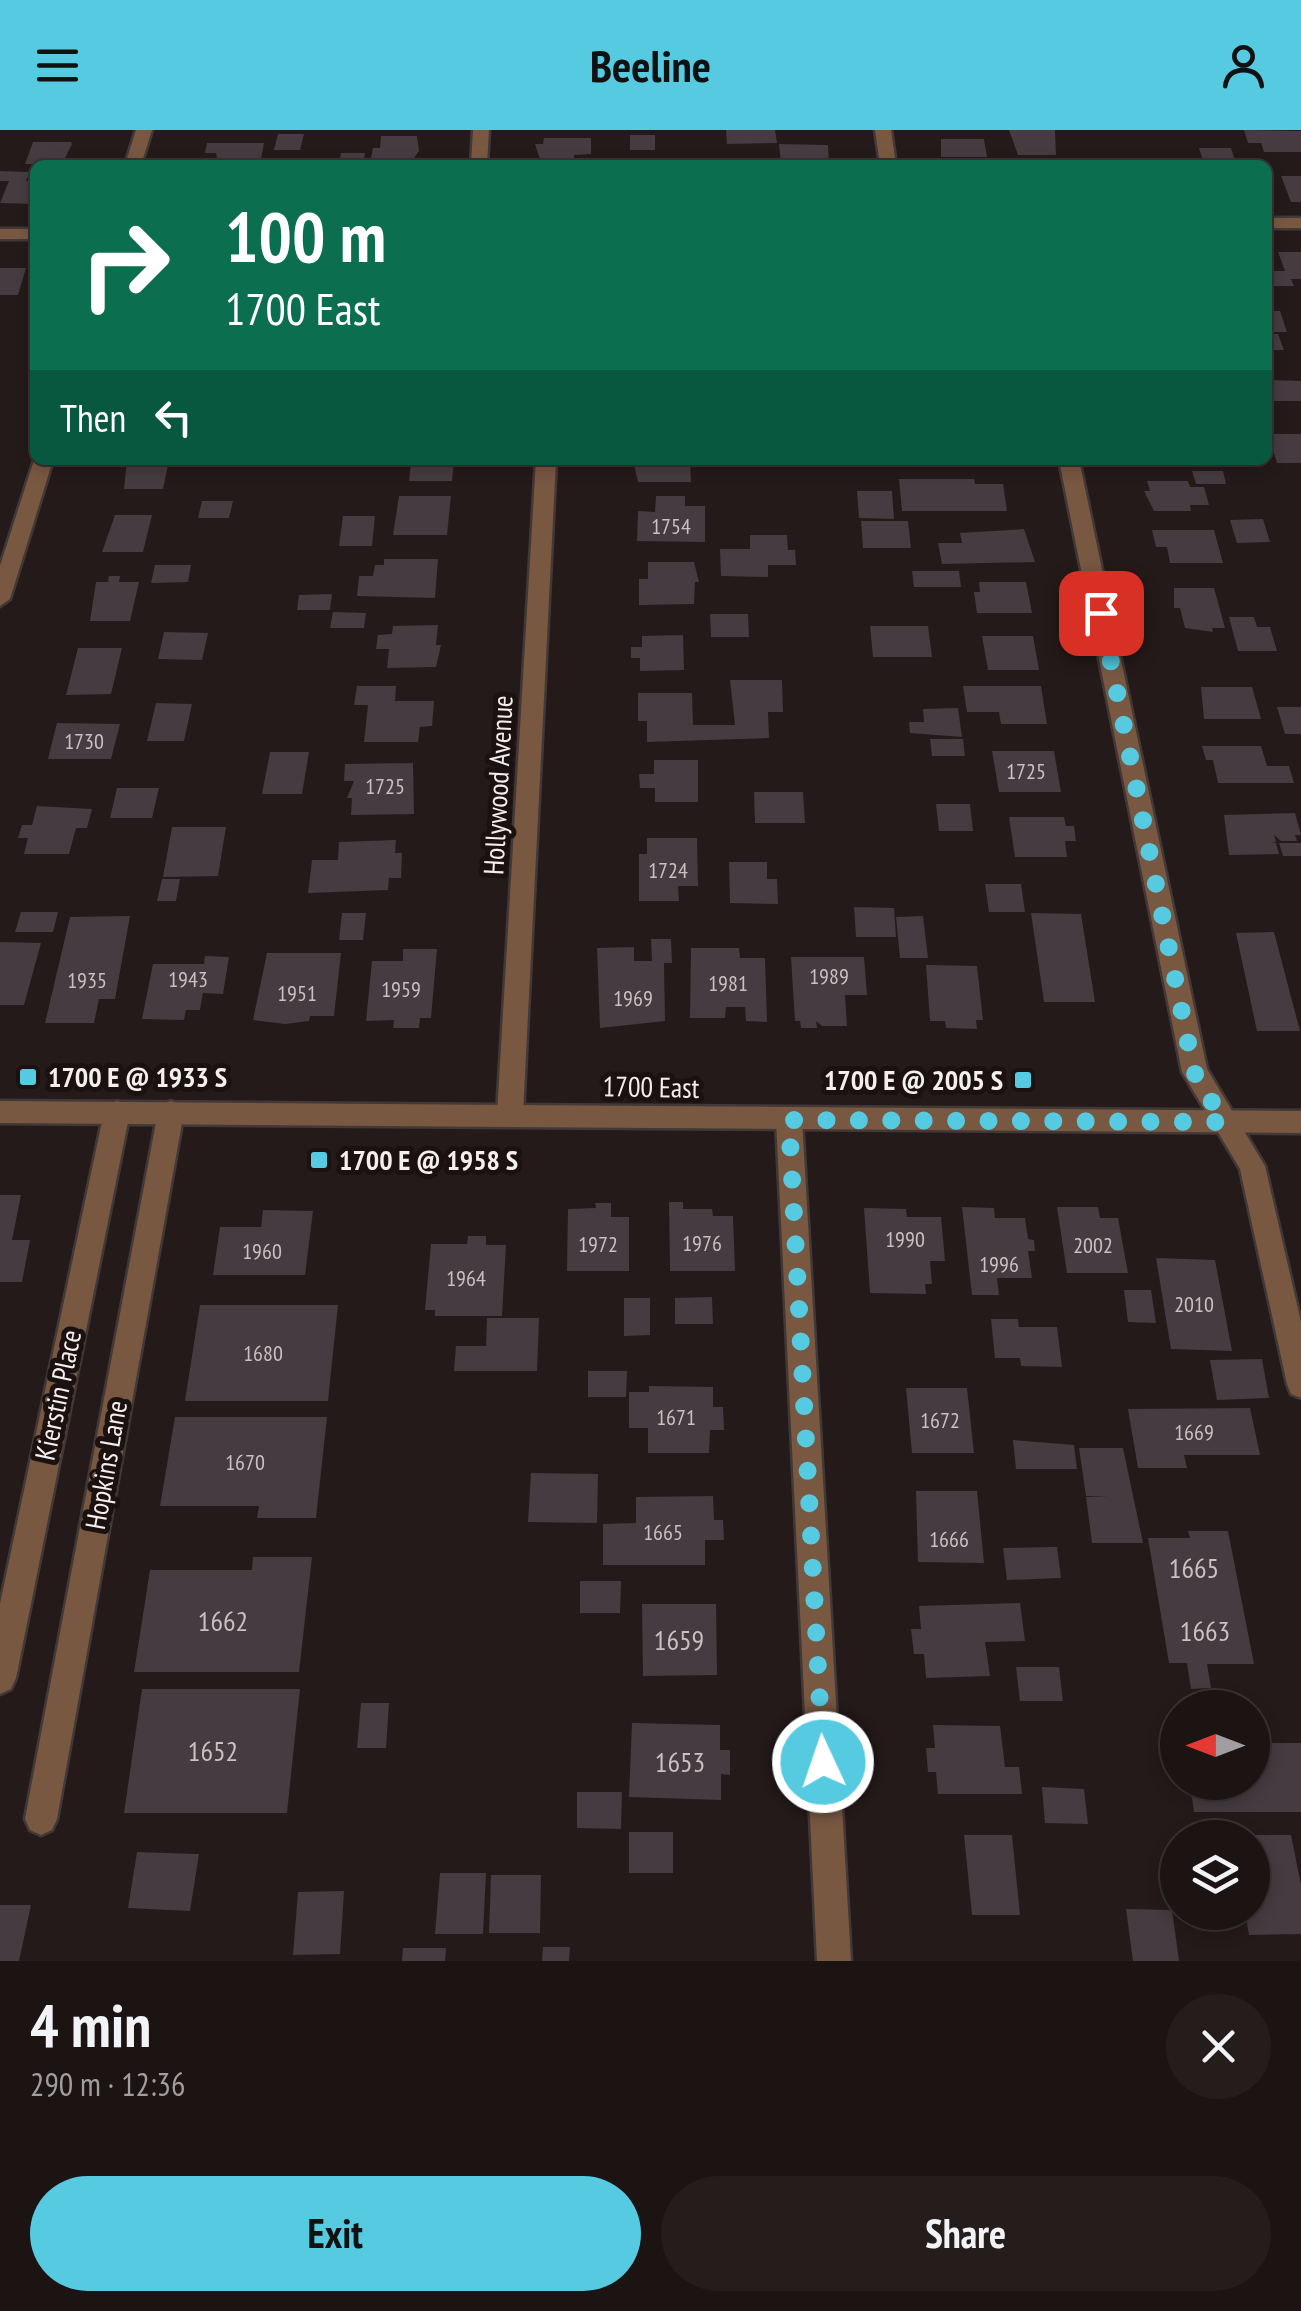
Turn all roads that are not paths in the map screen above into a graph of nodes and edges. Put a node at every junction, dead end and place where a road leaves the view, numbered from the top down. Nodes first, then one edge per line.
1 (144, 130) edge
2 (481, 130) edge
3 (883, 130) edge
4 (135, 160) edge
5 (479, 160) edge
6 (887, 160) edge
7 (1272, 223) edge
8 (1301, 223) edge
9 (0, 234) edge
10 (30, 234) edge
11 (41, 465) edge
12 (546, 465) edge
13 (1070, 465) edge
14 (0, 599) edge
15 (0, 1112) edge
16 (117, 1112) junction
17 (170, 1112) junction
18 (510, 1114) junction
19 (789, 1120) junction
20 (1224, 1122) junction
21 (1301, 1122) edge
22 (1301, 1384) edge
23 (0, 1678) edge
24 (41, 1819) dead end
25 (834, 1961) edge

1 - 4 street
2 - 5 street
3 - 6 street
7 - 8 street
9 - 10 street
11 - 14 street
12 - 18 street, Hollywood Avenue
13 - 20 street
15 - 16 street, 1700 East
16 - 17 street, 1700 East
16 - 23 street, Kierstin Place
17 - 18 street, 1700 East
17 - 24 street, Hopkins Lane
18 - 19 street, 1700 East
19 - 20 street, 1700 East
19 - 25 street
20 - 21 street, 1700 East
20 - 22 street

